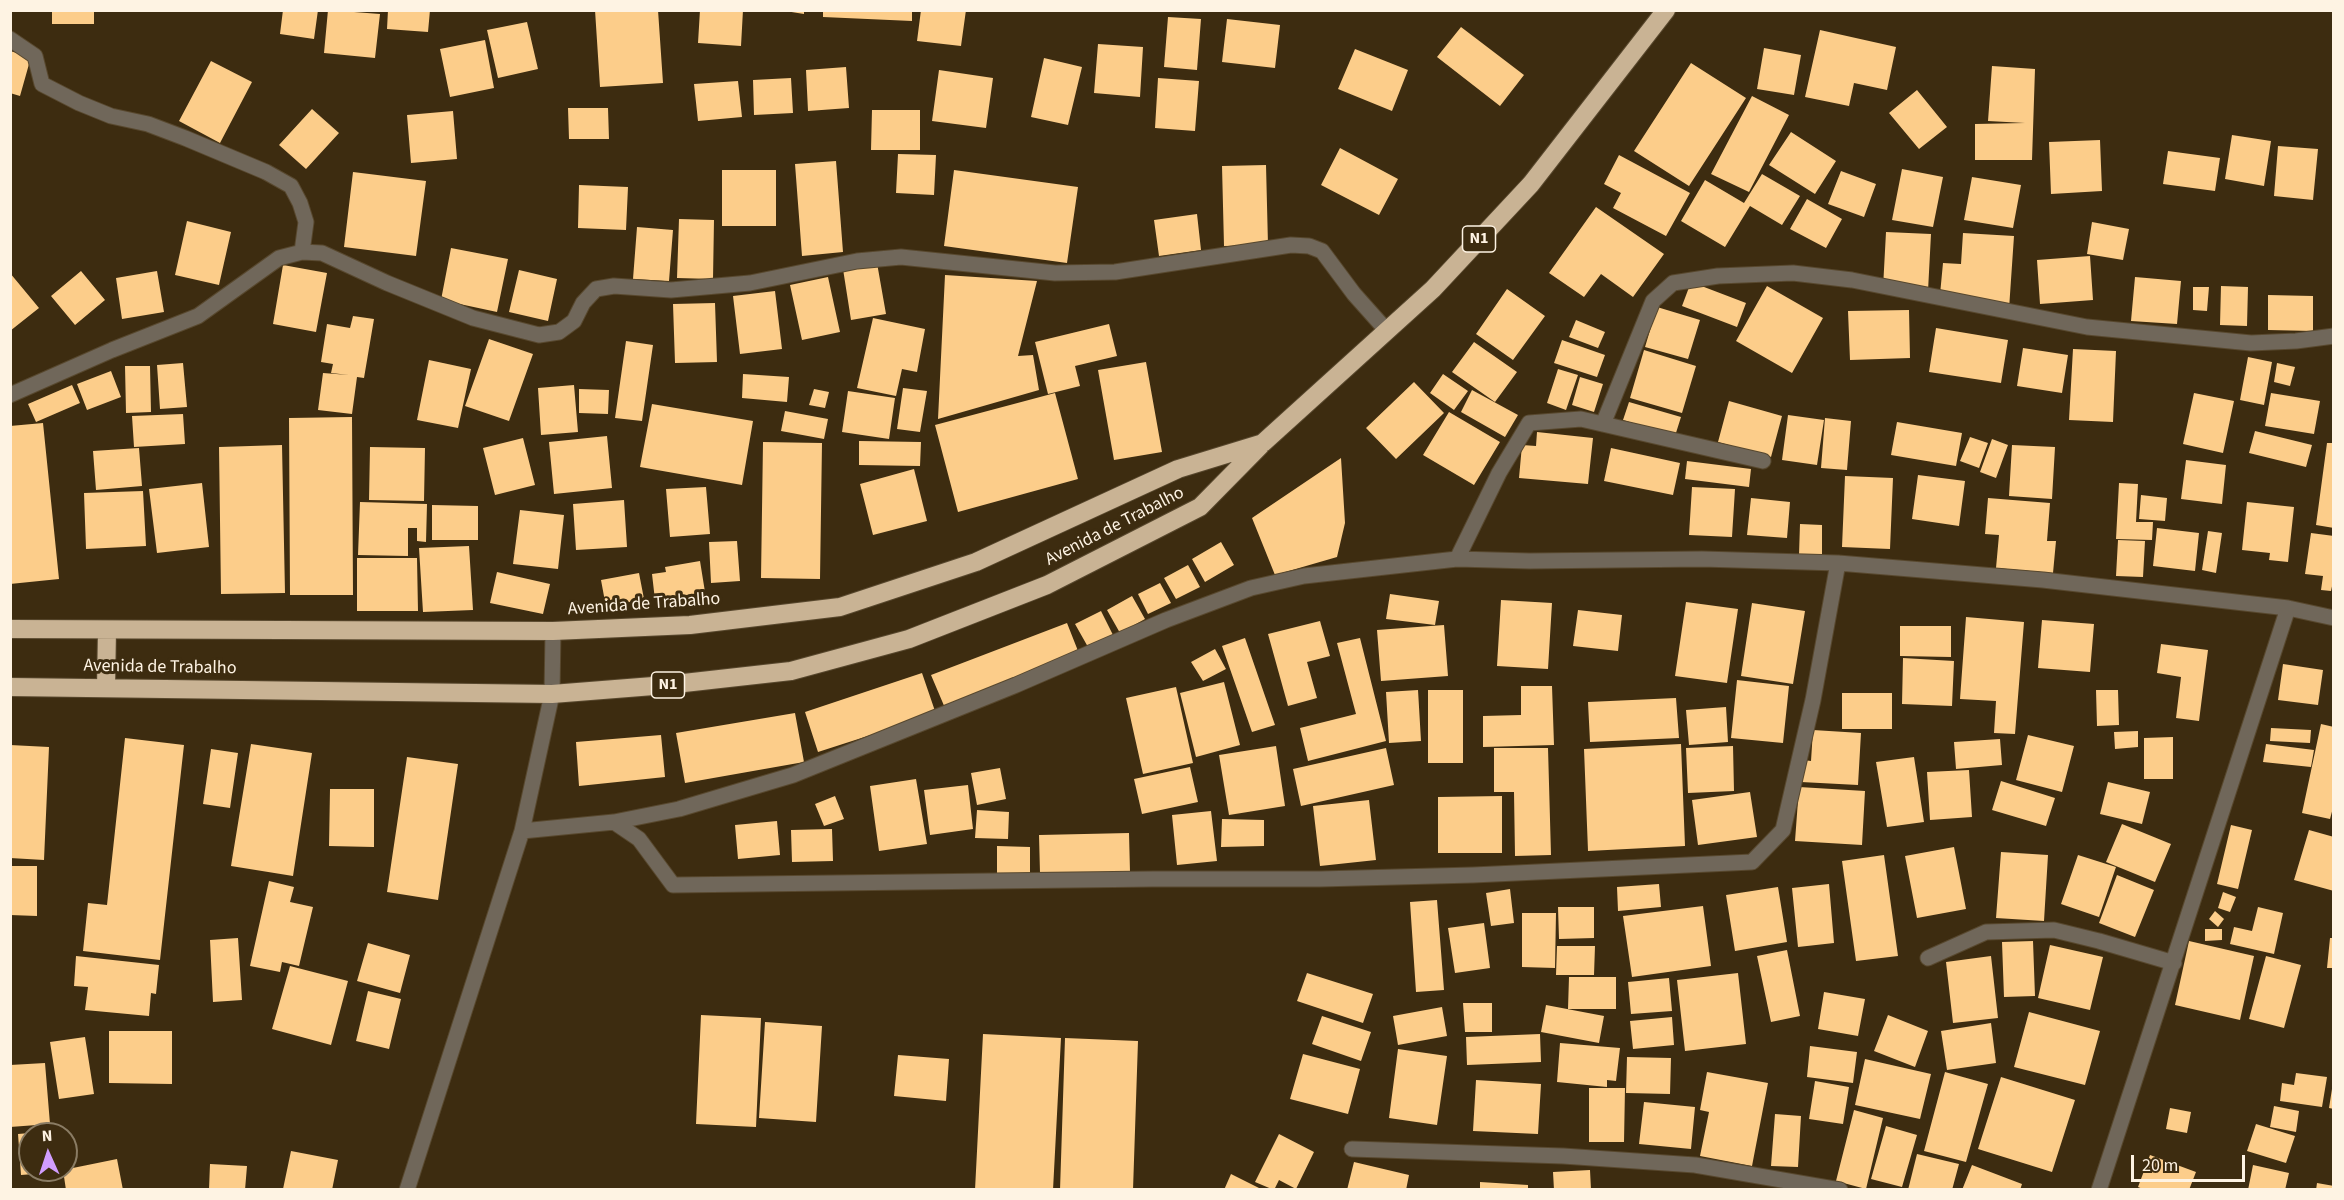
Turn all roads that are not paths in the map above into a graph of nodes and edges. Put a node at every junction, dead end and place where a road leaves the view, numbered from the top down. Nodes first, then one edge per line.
1 (1666, 10) edge
2 (10, 39) edge
3 (302, 252) junction
4 (1387, 331) junction
5 (2334, 336) edge
6 (10, 395) edge
7 (1603, 424) junction
8 (1264, 442) junction
9 (1763, 461) dead end
10 (1457, 559) junction
11 (1838, 563) junction
12 (2288, 608) junction
13 (2334, 618) edge
14 (10, 629) edge
15 (107, 630) junction
16 (553, 631) junction
17 (10, 687) edge
18 (106, 688) junction
19 (552, 694) junction
20 (614, 822) junction
21 (522, 831) junction
22 (1928, 958) dead end
23 (2174, 963) junction
24 (1352, 1149) dead end
25 (2103, 1189) edge
26 (407, 1190) edge
27 (1840, 1190) edge

1 - 4 highway, N1
2 - 3 street
3 - 4 street
3 - 6 street
4 - 8 highway, N1
5 - 7 street
7 - 9 street
7 - 10 street
8 - 16 highway, Avenida de Trabalho / N1
8 - 19 highway, Avenida de Trabalho / N1
10 - 11 street
10 - 20 street
11 - 12 street
11 - 20 street
12 - 13 street
12 - 23 street
14 - 15 highway, Avenida de Trabalho / N1
15 - 16 highway, Avenida de Trabalho / N1
15 - 18 highway
16 - 19 street
17 - 18 highway, Avenida de Trabalho / N1
18 - 19 highway, Avenida de Trabalho / N1
19 - 21 street
20 - 21 street
21 - 26 street
22 - 23 street
23 - 25 street
24 - 27 street

